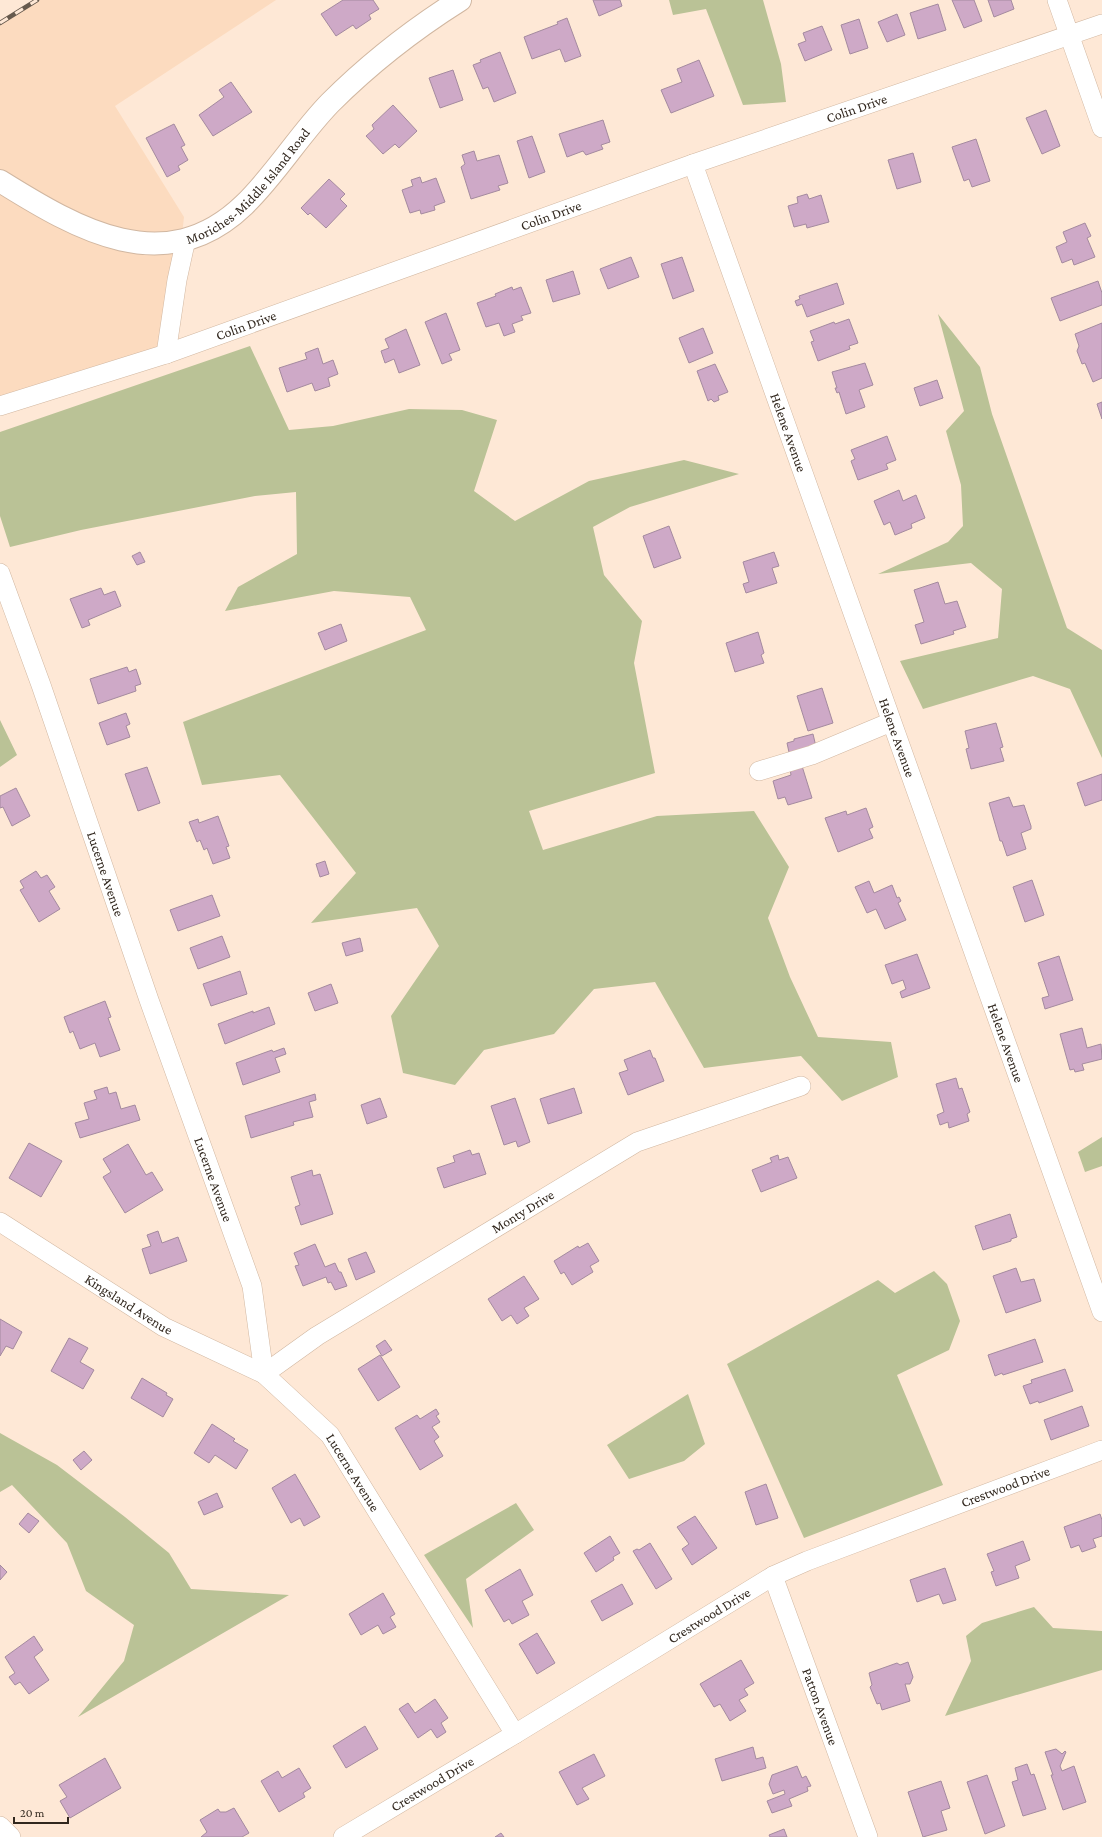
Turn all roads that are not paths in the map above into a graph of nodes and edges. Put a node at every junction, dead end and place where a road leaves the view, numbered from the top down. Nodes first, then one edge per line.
1 (460, 0) edge
2 (1057, 0) edge
3 (1102, 24) edge
4 (1069, 36) junction
5 (1102, 128) edge
6 (694, 164) junction
7 (0, 181) edge
8 (186, 239) junction
9 (166, 354) junction
10 (0, 406) edge
11 (0, 573) edge
12 (891, 722) junction
13 (759, 771) dead end
14 (801, 1086) dead end
15 (0, 1222) edge
16 (1102, 1312) edge
17 (264, 1374) junction
18 (1102, 1450) edge
19 (773, 1576) junction
20 (515, 1734) junction
21 (0, 1826) edge
22 (11, 1837) edge
23 (343, 1837) edge
24 (868, 1837) edge

1 - 8 main road, Moriches-Middle Island Road
2 - 4 street
3 - 4 street, Colin Drive
4 - 5 street
4 - 6 street, Colin Drive
6 - 9 street, Colin Drive
6 - 12 street, Helene Avenue
7 - 8 main road, Moriches-Middle Island Road
8 - 9 street
9 - 10 street, Colin Drive
11 - 17 street, Lucerne Avenue
12 - 13 street
12 - 16 street, Helene Avenue
14 - 17 street, Monty Drive
15 - 17 street, Kingsland Avenue
17 - 20 street, Lucerne Avenue
18 - 19 street, Crestwood Drive
19 - 20 street, Crestwood Drive
19 - 24 street, Patton Avenue
20 - 23 street, Crestwood Drive
21 - 22 street

